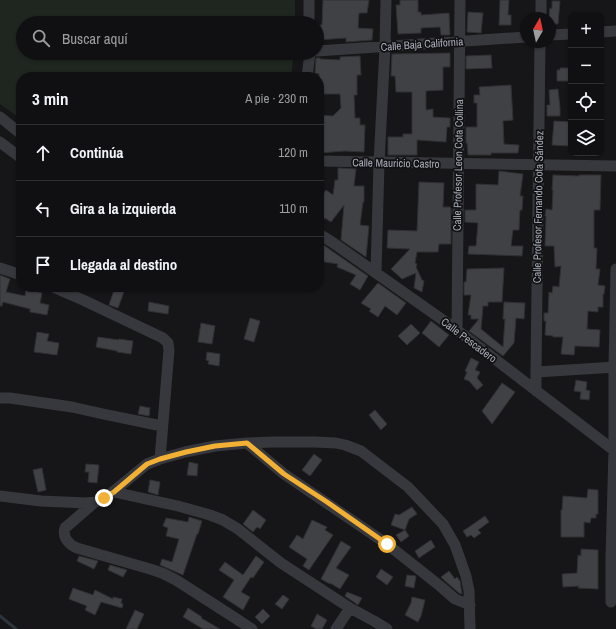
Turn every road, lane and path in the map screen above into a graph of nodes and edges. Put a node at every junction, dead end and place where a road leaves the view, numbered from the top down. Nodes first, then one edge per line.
1 (309, 0) edge
2 (386, 0) edge
3 (460, 0) edge
4 (541, 0) edge
5 (541, 12) edge
6 (310, 16) edge
7 (616, 31) edge
8 (604, 32) edge
9 (568, 34) edge
10 (556, 35) edge
11 (520, 37) edge
12 (460, 42) junction
13 (385, 46) junction
14 (540, 48) edge
15 (324, 50) edge
16 (309, 60) edge
17 (308, 72) edge
18 (0, 117) edge
19 (16, 130) edge
20 (0, 142) edge
21 (16, 154) edge
22 (324, 161) edge
23 (379, 163) junction
24 (458, 164) junction
25 (538, 165) junction
26 (616, 166) edge
27 (324, 237) edge
28 (0, 268) edge
29 (616, 269) edge
30 (16, 273) edge
31 (376, 273) junction
32 (65, 292) edge
33 (457, 330) junction
34 (615, 367) edge
35 (536, 372) junction
36 (536, 392) junction
37 (0, 398) edge
38 (162, 426) junction
39 (247, 443) junction
40 (615, 451) edge
41 (160, 459) junction
42 (114, 492) junction
43 (0, 496) edge
44 (96, 502) junction
45 (613, 560) edge
46 (611, 602) dead end
47 (470, 604) junction
48 (350, 608) junction
49 (252, 629) edge
50 (336, 629) edge
51 (387, 629) edge
52 (470, 629) edge

1 - 6 street
2 - 13 street
3 - 12 street, Calle Profesor Leon Cota Collina
4 - 5 street
7 - 8 street
9 - 10 street
11 - 12 street, Calle Baja California
12 - 13 street, Calle Baja California
12 - 24 street, Calle Profesor Leon Cota Collina
13 - 15 street, Calle Baja California
13 - 23 street
14 - 25 street, Calle Profesor Fernando Cota Sández
16 - 17 street
18 - 19 street
20 - 21 street
22 - 23 street, Calle Mauricio Castro
23 - 24 street, Calle Mauricio Castro
23 - 31 street
24 - 25 street, Calle Mauricio Castro
24 - 33 street, Calle Profesor Leon Cota Collina
25 - 26 street, Calle Mauricio Castro
25 - 35 street, Calle Profesor Fernando Cota Sández
27 - 31 street, Calle Pescadero
28 - 30 street
29 - 34 street
31 - 33 street, Calle Pescadero
32 - 38 street
33 - 36 street, Calle Pescadero
34 - 35 street
34 - 40 street
35 - 36 street, Calle Profesor Fernando Cota Sández
36 - 40 street, Calle Pescadero
37 - 38 street
38 - 41 street
39 - 41 street
39 - 47 street
39 - 47 street
40 - 45 street
41 - 42 street
42 - 44 street
42 - 48 street
43 - 44 street
44 - 49 street
45 - 46 street
47 - 52 street
48 - 50 street
48 - 51 street

